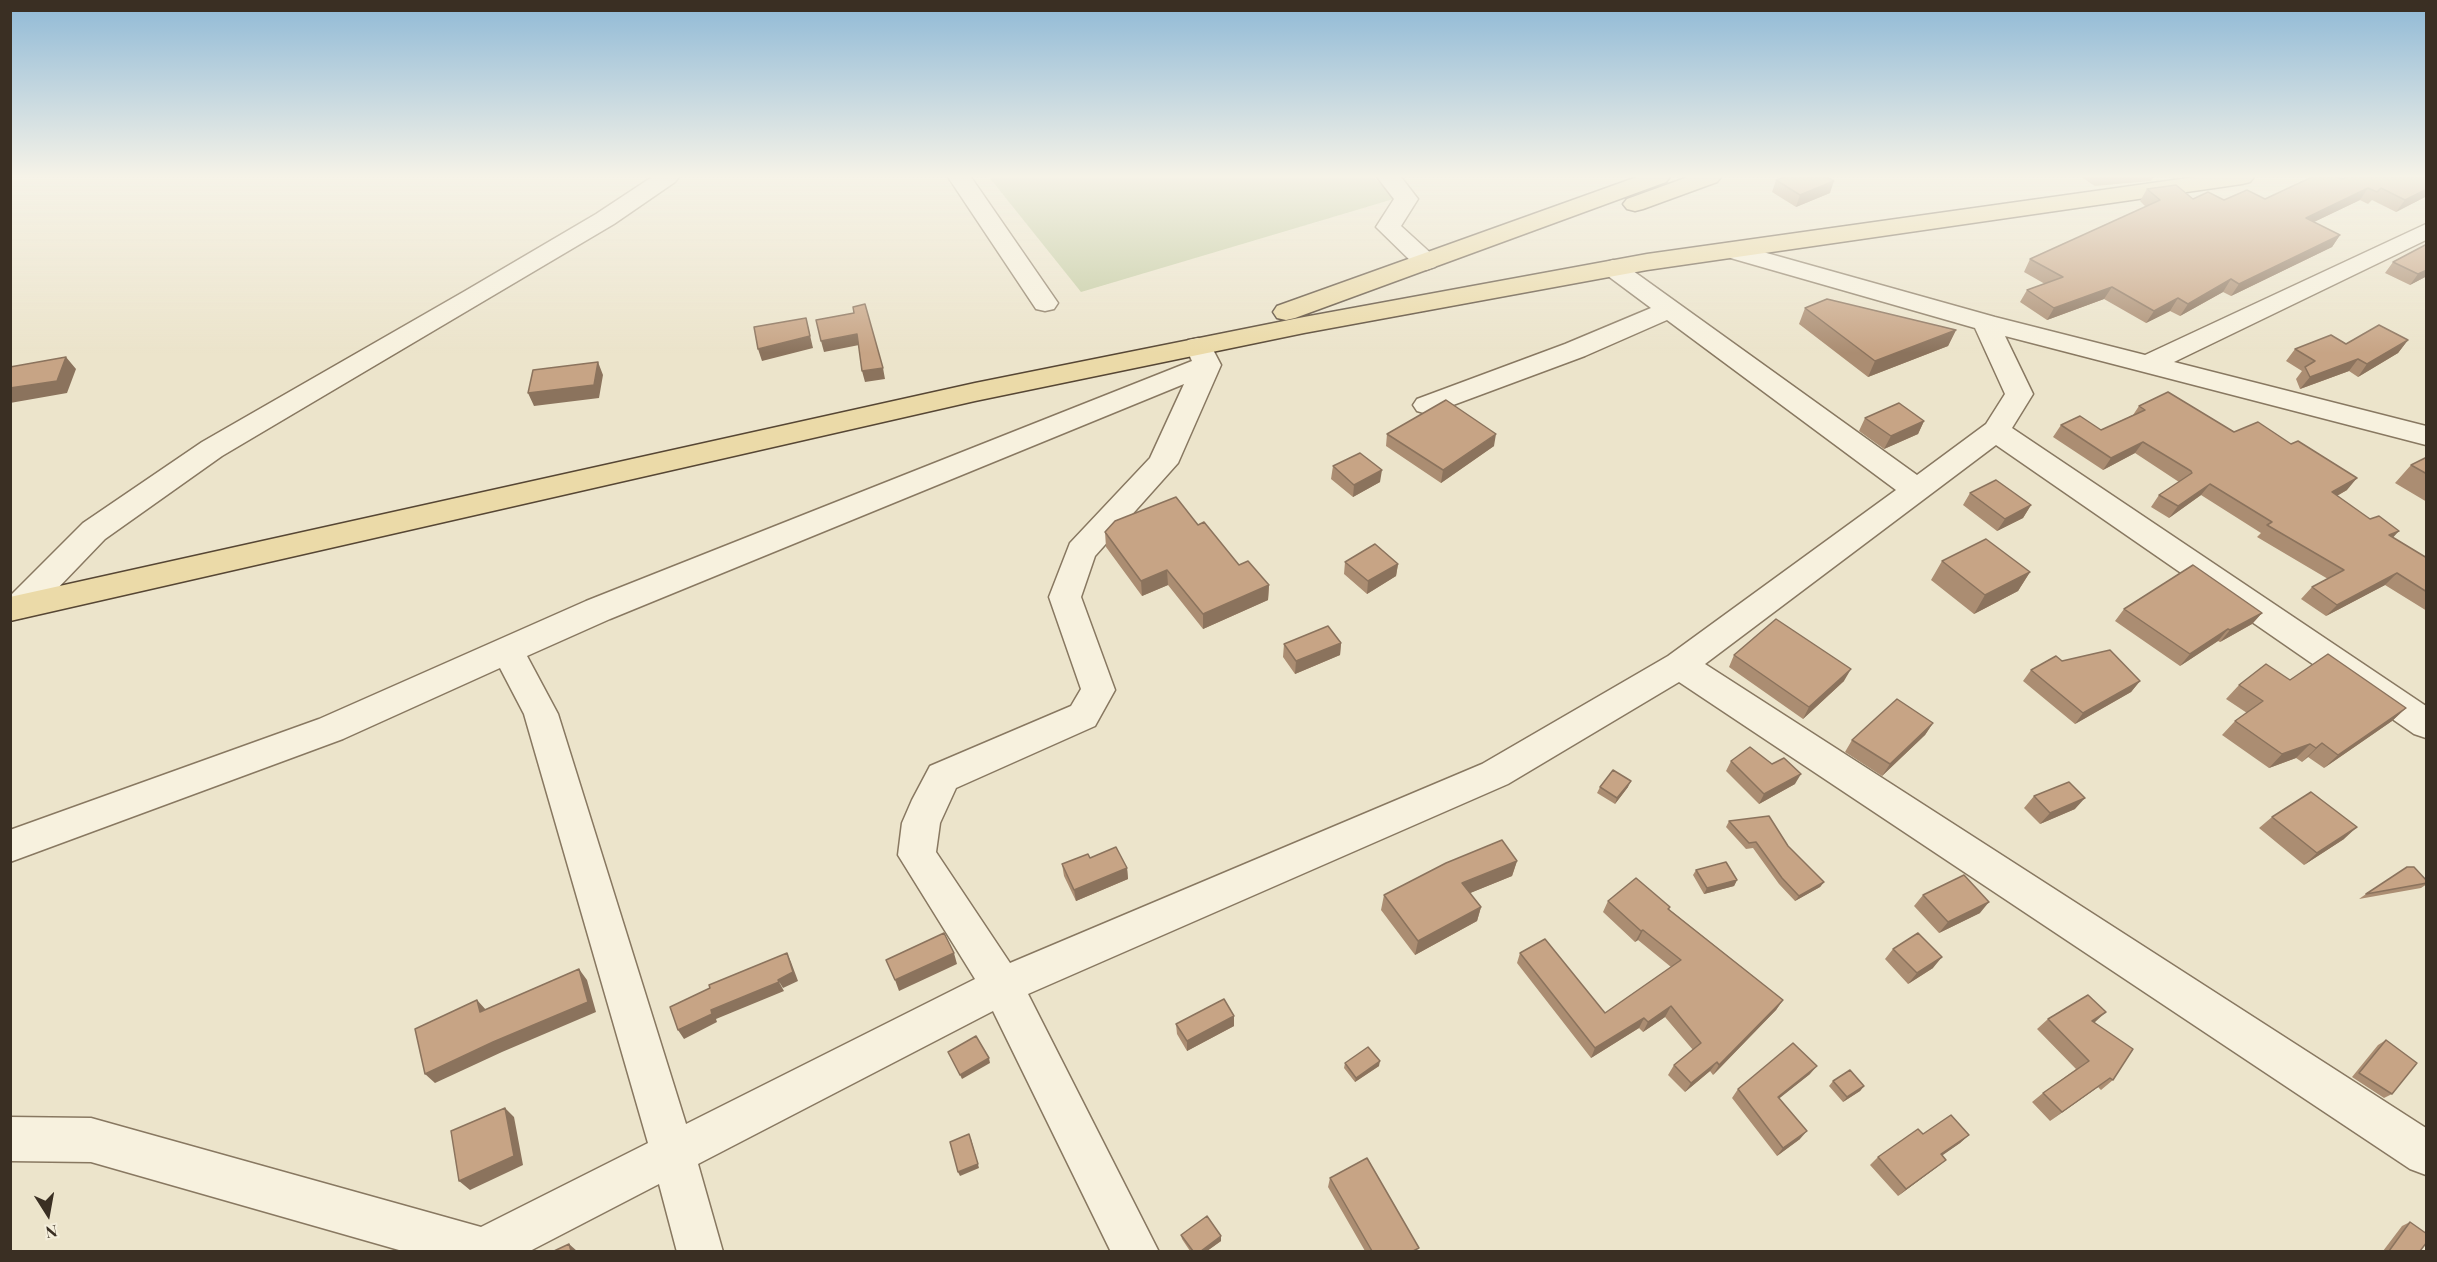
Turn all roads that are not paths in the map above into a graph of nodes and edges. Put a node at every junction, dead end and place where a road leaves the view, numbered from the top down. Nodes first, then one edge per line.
1 (577, 236) edge
2 (999, 236) edge
3 (1398, 236) edge
4 (1516, 236) edge
5 (1535, 236) edge
6 (1828, 236) edge
7 (2417, 236) edge
8 (1729, 250) junction
9 (1612, 268) junction
10 (1434, 270) junction
11 (1466, 294) junction
12 (1045, 303) dead end
13 (1671, 309) junction
14 (1986, 323) junction
15 (1304, 325) junction
16 (1202, 356) junction
17 (2146, 365) junction
18 (1427, 405) dead end
19 (1996, 431) junction
20 (2427, 435) edge
21 (1916, 489) junction
22 (16, 607) edge
23 (507, 650) junction
24 (1680, 665) junction
25 (2427, 724) edge
26 (10, 846) edge
27 (1002, 986) junction
28 (10, 1139) edge
29 (673, 1152) junction
30 (2427, 1153) edge
31 (481, 1251) edge
32 (700, 1251) edge
33 (1136, 1251) edge

1 - 22 street
2 - 12 street
3 - 10 street
4 - 10 main road
5 - 10 main road
6 - 8 main road
7 - 17 street
8 - 9 main road
8 - 14 street
9 - 11 main road
9 - 13 street
10 - 11 main road
10 - 15 main road
10 - 16 main road
11 - 15 main road
13 - 18 street
13 - 21 street
14 - 17 street
14 - 19 street
15 - 16 main road
16 - 22 main road
16 - 23 street
16 - 27 street
17 - 20 street
19 - 21 street
19 - 25 street
21 - 24 street
23 - 26 street
23 - 29 street
24 - 27 street
24 - 30 street
27 - 29 street
27 - 33 street
28 - 31 street
29 - 31 street
29 - 32 street

